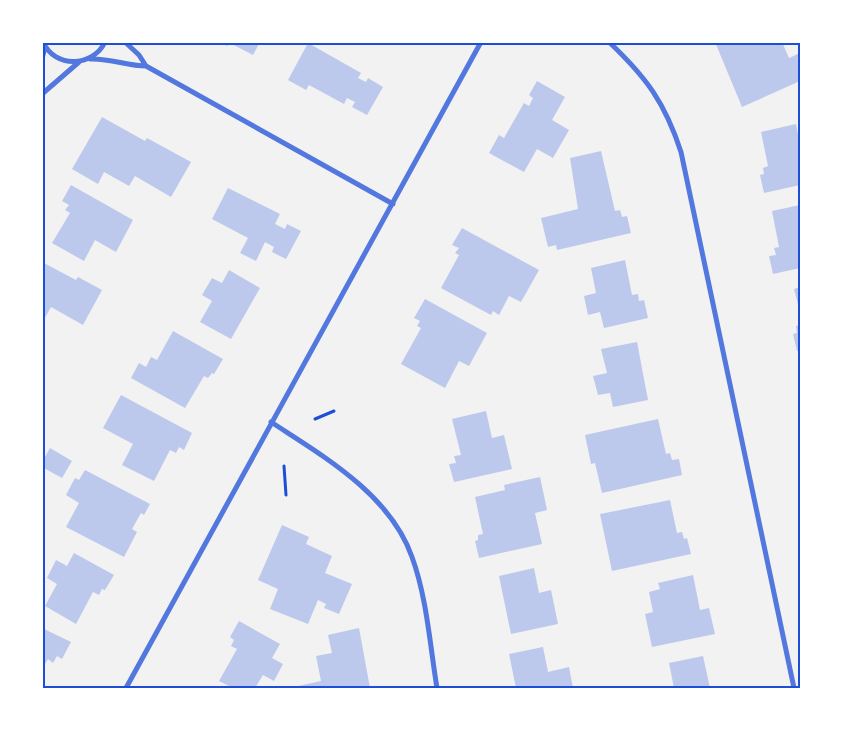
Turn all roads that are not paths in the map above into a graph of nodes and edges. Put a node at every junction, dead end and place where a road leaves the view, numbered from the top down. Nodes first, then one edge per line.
1 (105, 42) edge
2 (125, 42) edge
3 (481, 42) edge
4 (609, 42) edge
5 (44, 44) edge
6 (42, 59) edge
7 (89, 59) junction
8 (79, 62) junction
9 (146, 66) junction
10 (42, 94) edge
11 (393, 204) junction
12 (271, 422) junction
13 (126, 688) edge
14 (437, 688) edge
15 (794, 688) edge

1 - 7 street
2 - 9 street
3 - 11 street
4 - 15 street
5 - 6 street
5 - 8 street
7 - 8 street
7 - 9 street
8 - 10 street
9 - 11 street
11 - 12 street
12 - 13 street
12 - 14 street

